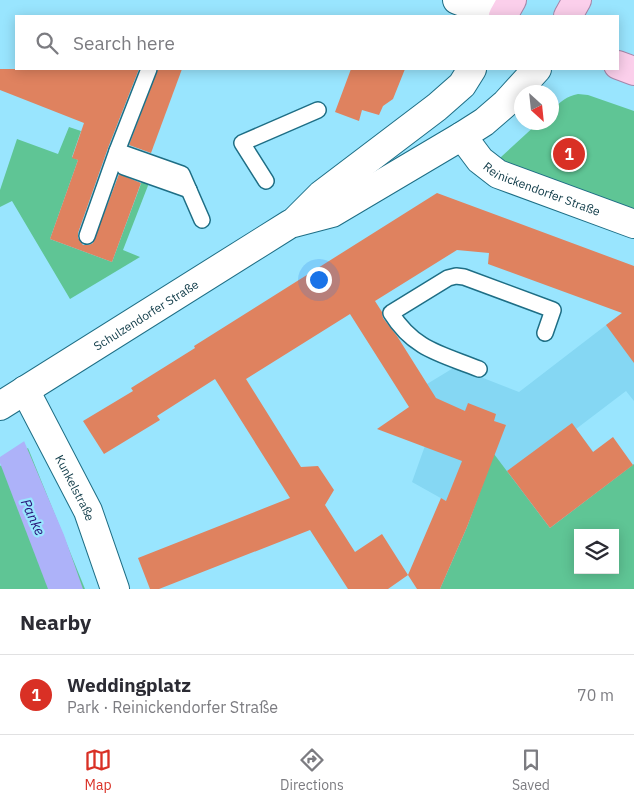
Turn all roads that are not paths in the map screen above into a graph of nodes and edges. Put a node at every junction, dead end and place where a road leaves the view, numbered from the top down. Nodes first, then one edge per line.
1 (457, 0) edge
2 (512, 0) edge
3 (577, 0) edge
4 (496, 15) edge
5 (504, 15) edge
6 (569, 15) edge
7 (619, 66) edge
8 (149, 70) edge
9 (471, 70) edge
10 (537, 70) edge
11 (634, 71) edge
12 (318, 110) dead end
13 (462, 136) junction
14 (117, 151) junction
15 (124, 167) dead end
16 (266, 180) dead end
17 (190, 190) junction
18 (202, 220) dead end
19 (293, 223) junction
20 (634, 224) edge
21 (87, 236) dead end
22 (545, 333) dead end
23 (479, 369) dead end
24 (11, 398) edge
25 (115, 589) edge

1 - 4 street
2 - 5 main road
3 - 6 main road
7 - 11 main road
8 - 14 lane
9 - 19 street, Schulzendorfer Straße
10 - 13 street, Schulzendorfer Straße
12 - 16 lane
13 - 19 street, Schulzendorfer Straße
13 - 20 street, Reinickendorfer Straße
14 - 17 lane
14 - 21 lane
15 - 17 lane
17 - 18 lane
19 - 24 street, Schulzendorfer Straße
22 - 23 lane
24 - 25 street, Kunkelstraße

